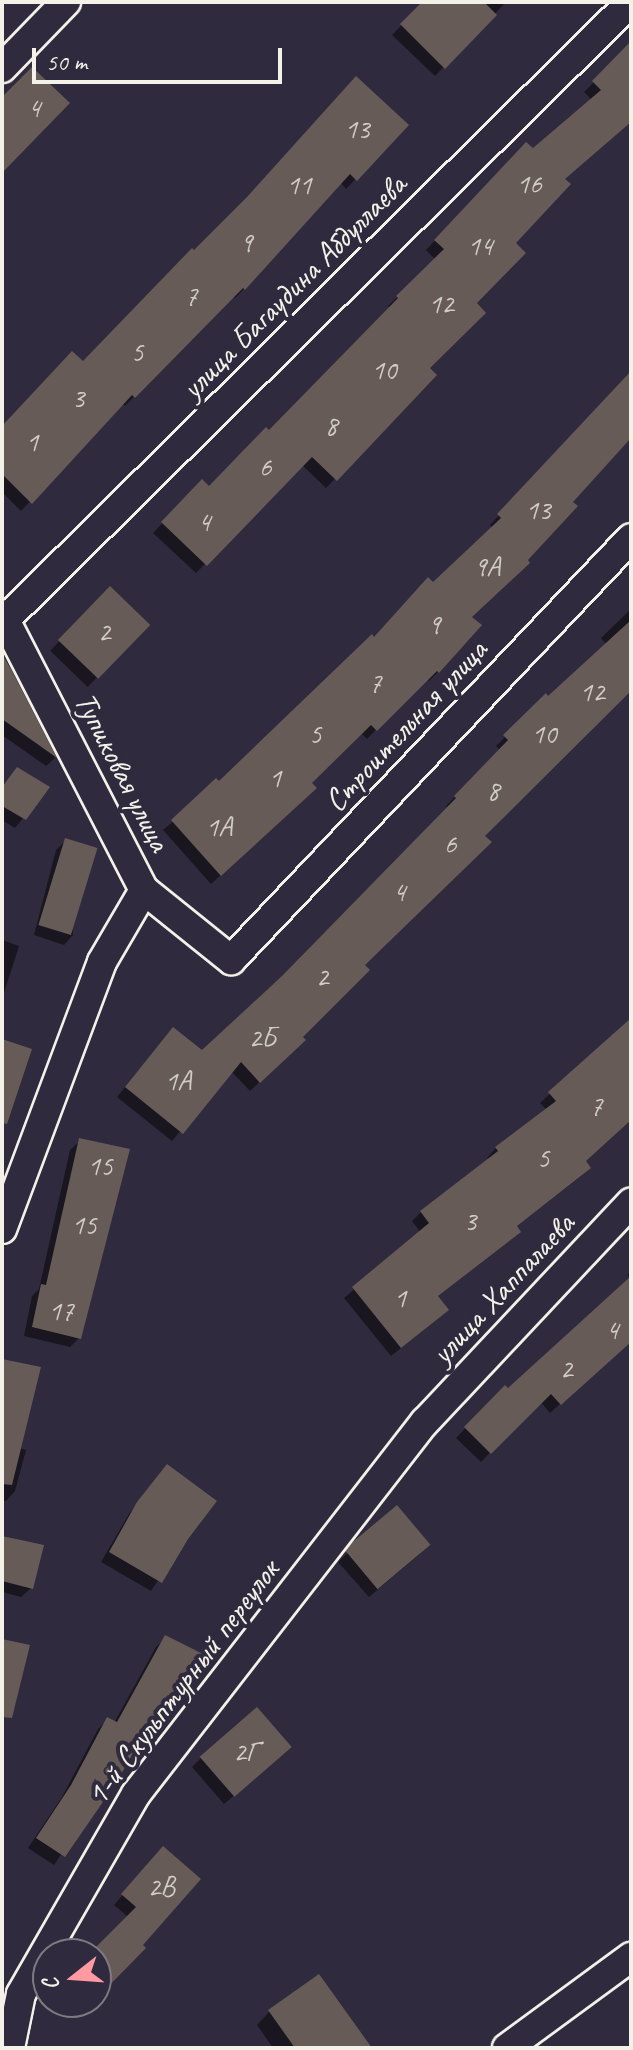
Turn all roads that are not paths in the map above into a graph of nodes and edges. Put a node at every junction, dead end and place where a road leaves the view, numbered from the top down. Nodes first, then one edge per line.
1 (66, 2) edge
2 (631, 2) edge
3 (2, 68) edge
4 (631, 538) edge
5 (4, 617) edge
6 (144, 890) junction
7 (631, 1203) edge
8 (2, 1229) edge
9 (425, 1422) joint
10 (631, 1957) edge
11 (10, 2048) edge
12 (507, 2048) edge

1 - 3 street
2 - 5 street, улица Багаудина Абдуллаева
4 - 6 street, Строительная улица
5 - 6 street, Тупиковая улица
6 - 8 street, Тупиковая улица
7 - 9 street, улица Хаппалаева
9 - 11 street, 1-й Скульптурный переулок
10 - 12 street

